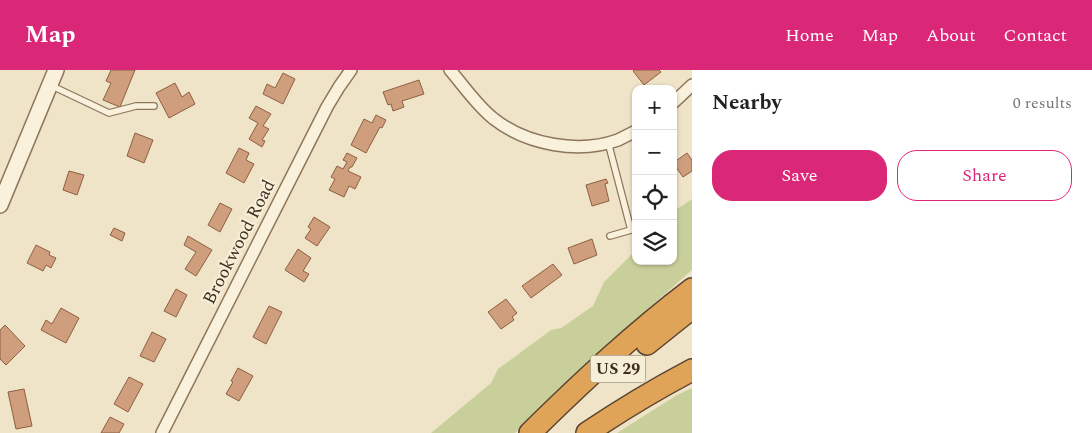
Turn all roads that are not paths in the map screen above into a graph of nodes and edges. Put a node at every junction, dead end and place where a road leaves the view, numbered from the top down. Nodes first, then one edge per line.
1 (56, 70) edge
2 (351, 70) edge
3 (450, 70) edge
4 (50, 85) junction
5 (692, 85) edge
6 (677, 99) edge
7 (154, 106) dead end
8 (632, 133) edge
9 (608, 142) junction
10 (0, 205) edge
11 (610, 236) dead end
12 (692, 289) edge
13 (692, 308) edge
14 (692, 370) edge
15 (162, 433) edge
16 (530, 433) edge
17 (548, 433) edge
18 (587, 433) edge

1 - 4 street
2 - 15 street, Brookwood Road
3 - 9 street
4 - 7 lane
4 - 10 street
5 - 6 street
8 - 9 street
9 - 11 lane
12 - 16 highway
13 - 17 highway, US 29
14 - 18 highway

